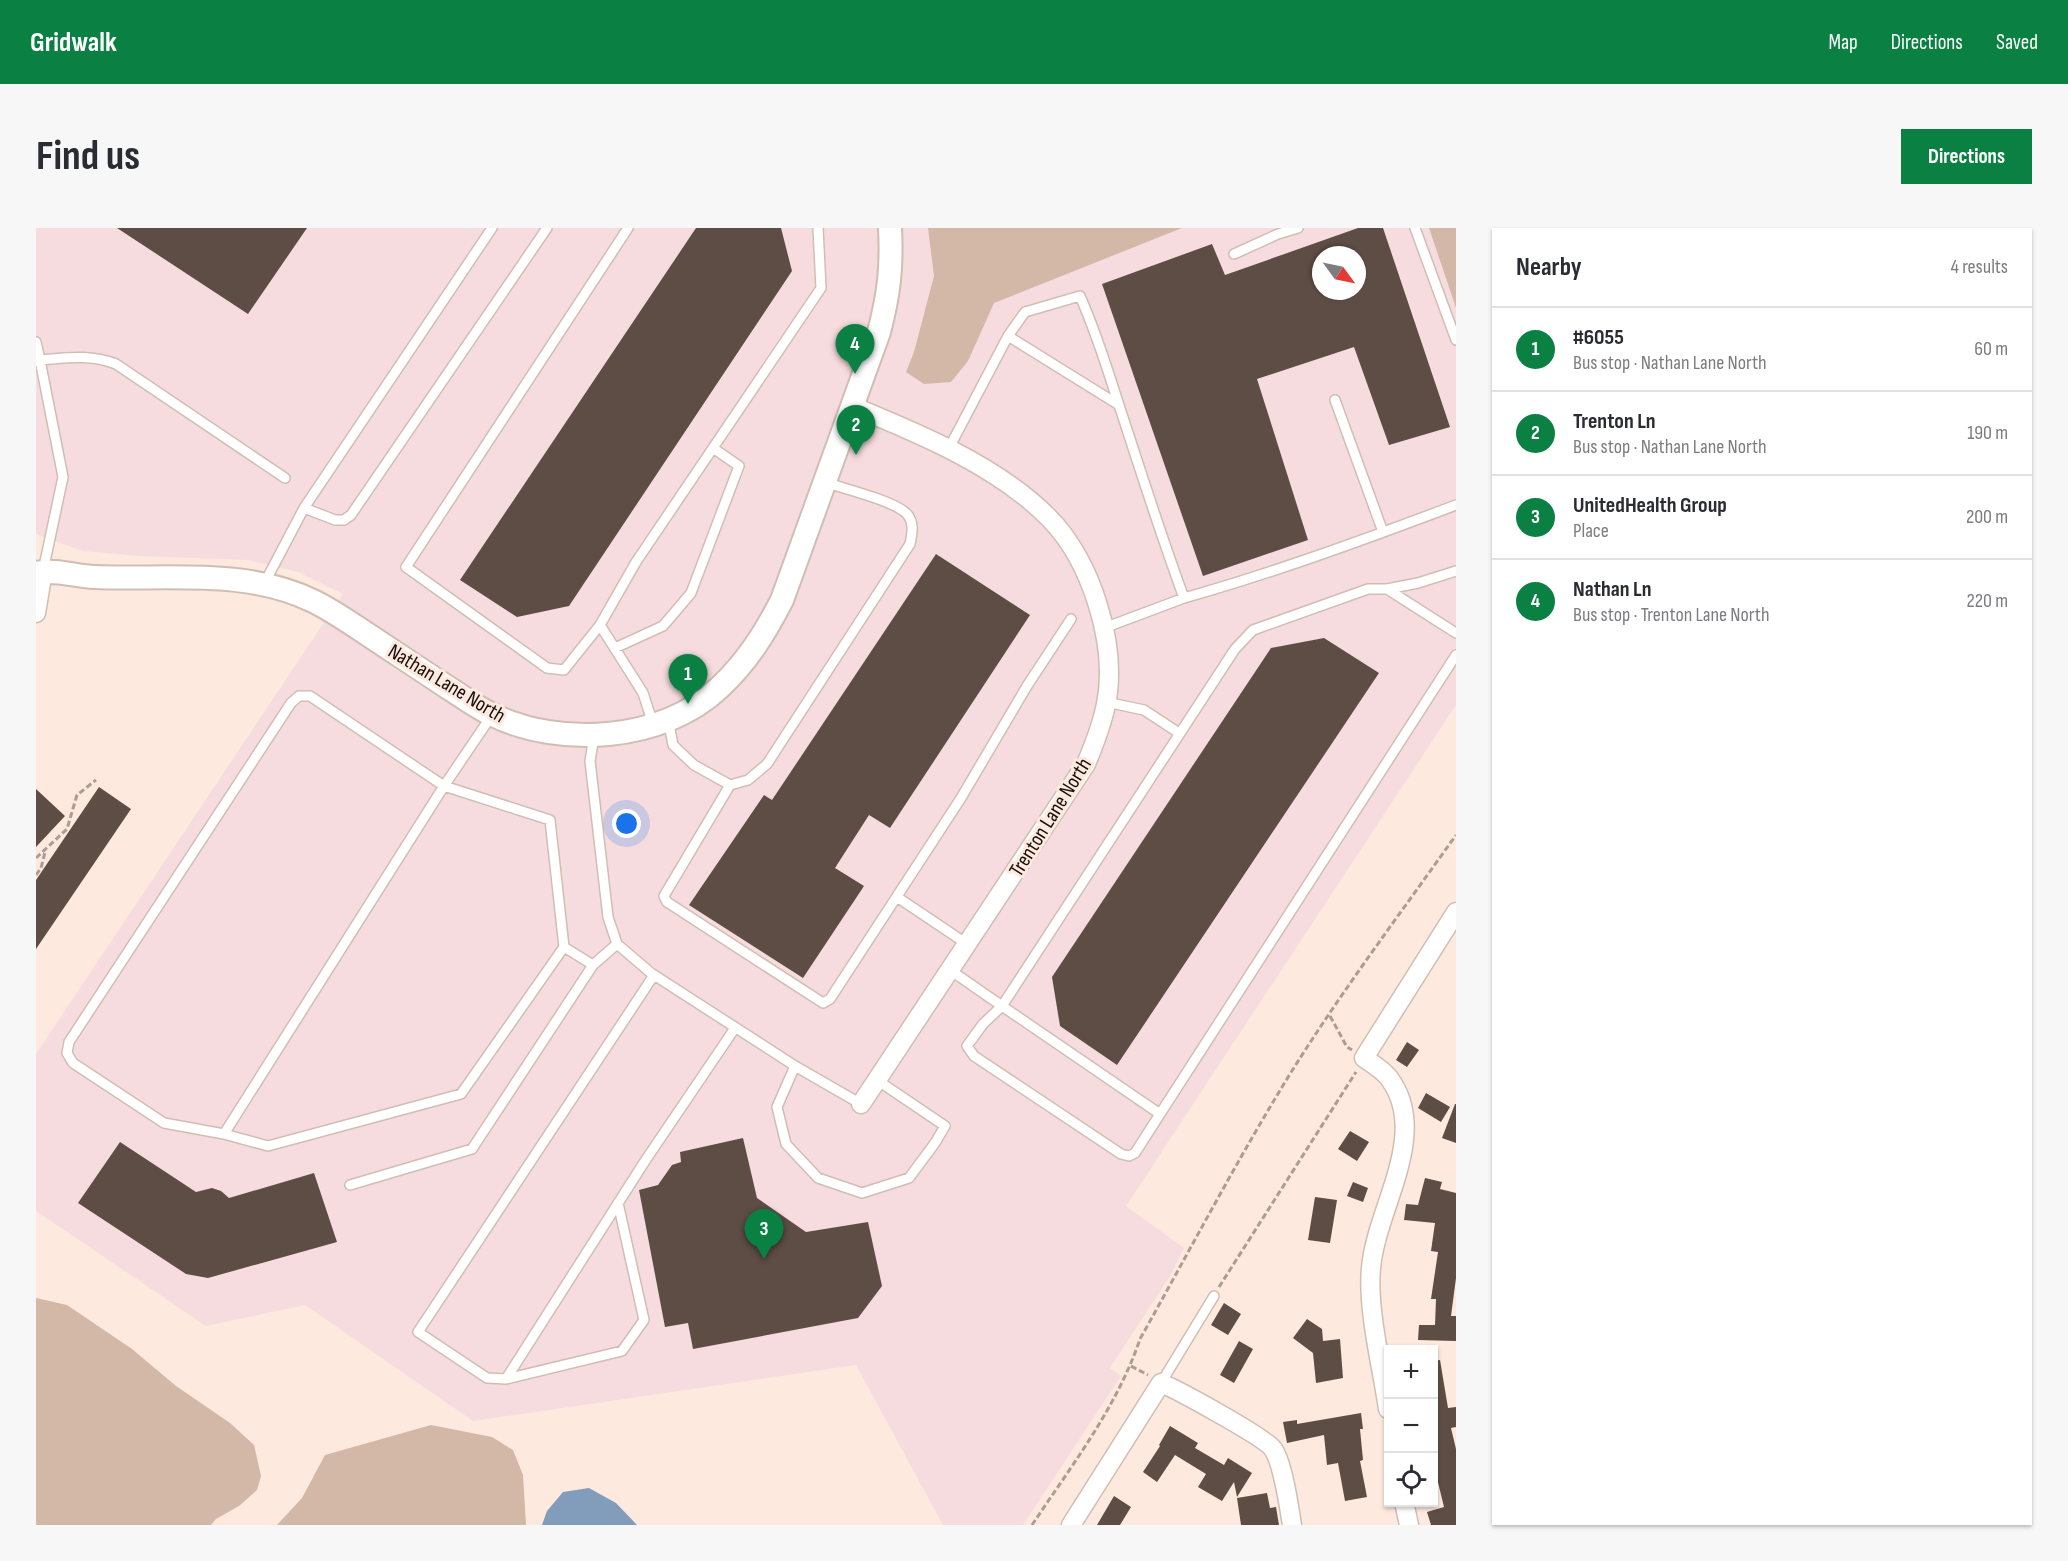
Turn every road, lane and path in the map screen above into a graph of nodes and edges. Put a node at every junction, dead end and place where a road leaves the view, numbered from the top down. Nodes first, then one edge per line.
1 (492, 228) edge
2 (547, 228) edge
3 (628, 228) edge
4 (818, 228) edge
5 (890, 228) edge
6 (1298, 228) edge
7 (1415, 228) edge
8 (1234, 254) dead end
9 (1008, 336) junction
10 (1456, 340) edge
11 (36, 342) edge
12 (38, 360) edge
13 (1335, 400) dead end
14 (1119, 405) junction
15 (852, 406) junction
16 (713, 448) junction
17 (948, 450) junction
18 (285, 478) dead end
19 (825, 482) junction
20 (1456, 505) edge
21 (304, 508) junction
22 (1383, 532) junction
23 (38, 569) edge
24 (1456, 571) edge
25 (264, 584) junction
26 (1387, 589) junction
27 (1184, 598) junction
28 (36, 613) edge
29 (1071, 619) dead end
30 (600, 624) junction
31 (1104, 628) junction
32 (1456, 633) edge
33 (615, 648) junction
34 (1456, 655) edge
35 (1106, 702) junction
36 (492, 715) junction
37 (661, 722) junction
38 (1179, 733) junction
39 (594, 736) junction
40 (96, 780) dead end
41 (730, 785) junction
42 (444, 786) junction
43 (1456, 836) edge
44 (46, 849) junction
45 (36, 858) edge
46 (36, 875) edge
47 (897, 897) junction
48 (1456, 912) edge
49 (617, 944) junction
50 (967, 944) junction
51 (564, 947) junction
52 (593, 965) junction
53 (950, 970) junction
54 (654, 975) junction
55 (1002, 1006) junction
56 (1330, 1016) junction
57 (735, 1028) junction
58 (1364, 1058) junction
59 (795, 1066) junction
60 (877, 1080) junction
61 (861, 1104) joint
62 (1160, 1114) junction
63 (224, 1134) junction
64 (351, 1185) dead end
65 (618, 1203) junction
66 (1214, 1296) joint
67 (506, 1379) junction
68 (1161, 1383) junction
69 (1387, 1399) edge
70 (1405, 1507) edge
71 (1032, 1525) edge
72 (1071, 1525) edge
73 (1292, 1525) edge
74 (1409, 1525) edge

1 - 21 lane
2 - 21 lane
3 - 30 lane
4 - 16 lane
5 - 15 street
6 - 8 lane
7 - 10 lane
9 - 14 lane
9 - 14 lane
9 - 17 lane
11 - 12 lane
12 - 18 lane
12 - 23 lane
13 - 22 lane
14 - 27 lane
15 - 17 street, Trenton Lane North
15 - 19 street, Nathan Lane North
16 - 30 lane
16 - 33 lane
17 - 31 street, Trenton Lane North
19 - 37 street, Nathan Lane North
19 - 41 lane
20 - 22 lane
21 - 25 lane
22 - 27 lane
23 - 25 street, Nathan Lane North
23 - 28 street
24 - 26 lane
25 - 36 street, Nathan Lane North
26 - 32 lane
26 - 38 lane
27 - 31 lane
29 - 47 lane
30 - 33 lane
31 - 35 street, Trenton Lane North
33 - 37 lane
34 - 62 lane
35 - 38 lane
35 - 50 street, Trenton Lane North
36 - 39 street, Nathan Lane North
36 - 42 lane
37 - 39 street, Nathan Lane North
37 - 41 lane
38 - 55 lane
39 - 49 lane
40 - 44 path
41 - 47 lane
42 - 51 lane
42 - 63 lane
42 - 63 lane
43 - 56 path
44 - 45 path
44 - 46 path
47 - 50 lane
48 - 58 street
49 - 52 lane
49 - 54 lane
50 - 53 street, Trenton Lane North
51 - 52 lane
51 - 63 lane
52 - 64 lane
53 - 55 lane
53 - 60 street, Trenton Lane North
54 - 57 lane
54 - 67 lane
55 - 62 lane
55 - 62 lane
56 - 58 path
56 - 71 path
57 - 59 lane
57 - 65 lane
58 - 66 path
58 - 69 street
59 - 60 lane
59 - 61 lane
60 - 61 street, Trenton Lane North
65 - 67 lane
65 - 67 lane
66 - 68 lane
68 - 72 street
68 - 73 street
70 - 74 street

